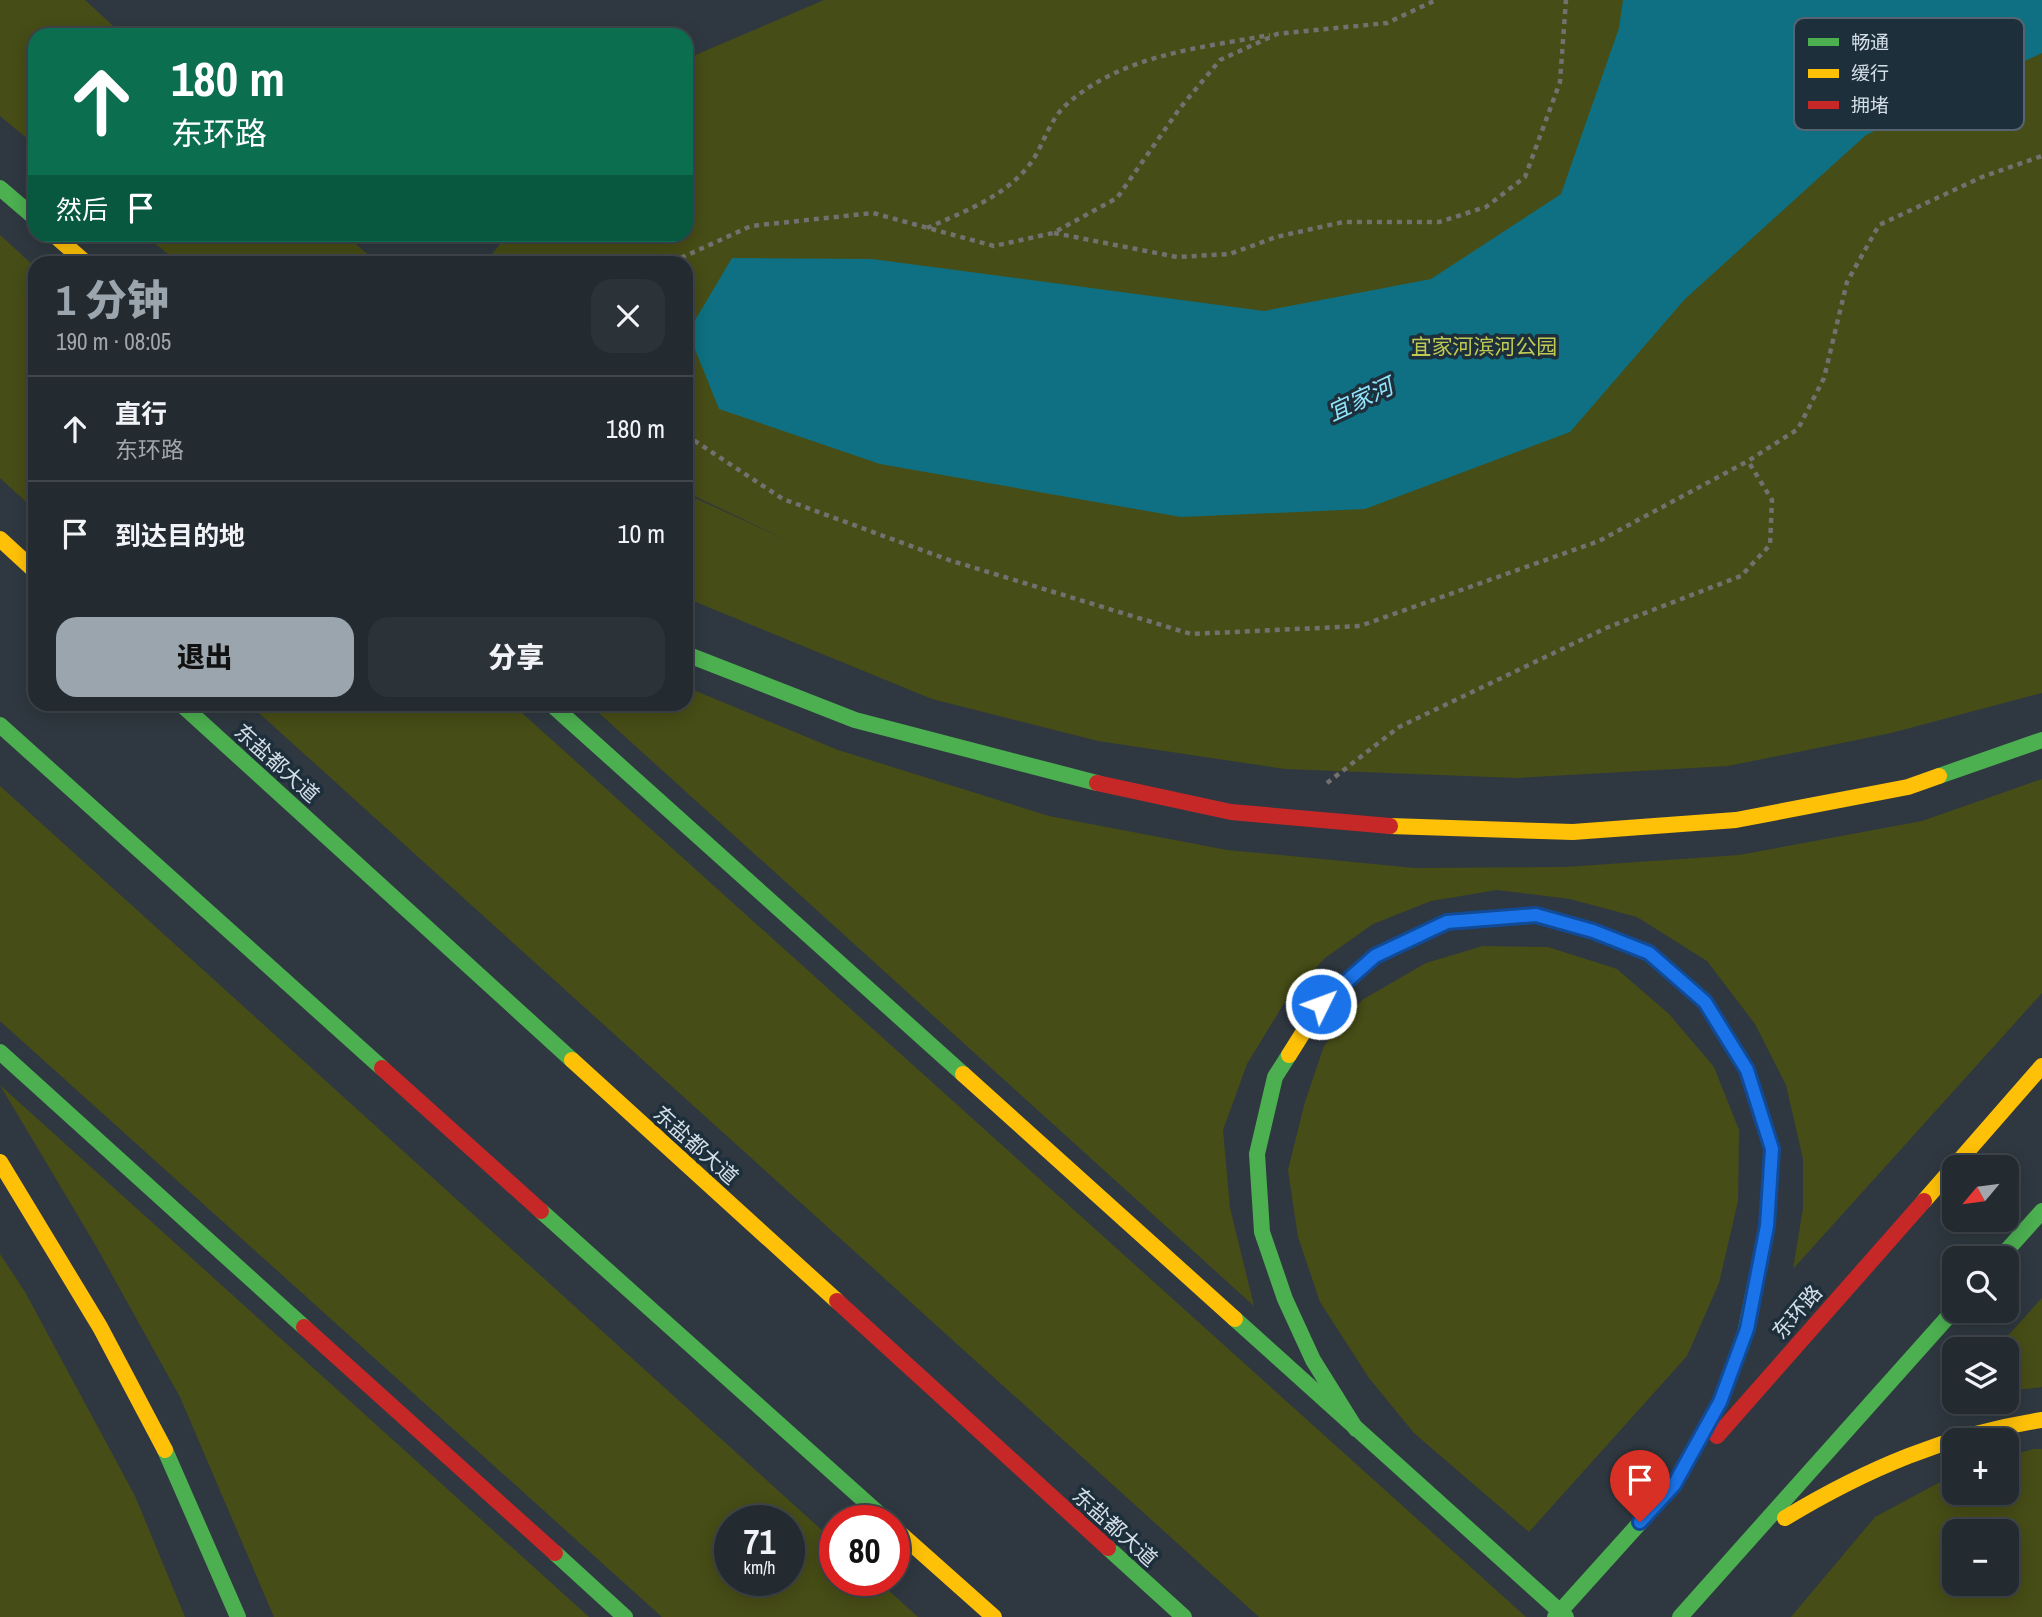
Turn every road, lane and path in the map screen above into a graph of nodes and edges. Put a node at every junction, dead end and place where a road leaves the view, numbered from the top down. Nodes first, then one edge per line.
1 (1436, 0) edge
2 (1566, 0) edge
3 (1277, 34) junction
4 (2042, 156) edge
5 (0, 188) edge
6 (28, 212) edge
7 (927, 228) junction
8 (1053, 233) junction
9 (62, 242) edge
10 (78, 256) edge
11 (685, 256) edge
12 (693, 440) edge
13 (1748, 461) junction
14 (0, 539) edge
15 (28, 565) edge
16 (693, 657) edge
17 (189, 711) edge
18 (559, 711) edge
19 (0, 725) edge
20 (2042, 740) edge
21 (1299, 818) junction
22 (0, 1052) edge
23 (2042, 1066) edge
24 (0, 1162) edge
25 (2042, 1212) edge
26 (2011, 1246) edge
27 (1942, 1323) edge
28 (2042, 1420) edge
29 (1356, 1429) junction
30 (1674, 1485) junction
31 (869, 1505) edge
32 (910, 1542) edge
33 (1743, 1546) junction
34 (238, 1617) edge
35 (625, 1617) edge
36 (994, 1617) edge
37 (1184, 1617) edge
38 (1555, 1617) edge
39 (1566, 1617) edge
40 (1680, 1617) edge

1 - 3 path
2 - 8 path
3 - 7 path
3 - 8 path
4 - 13 path
5 - 6 highway
7 - 8 path
7 - 11 path
9 - 10 highway
12 - 13 path
13 - 21 path
14 - 15 highway
16 - 21 highway
17 - 37 highway, 东盐都大道
18 - 29 highway
19 - 31 highway
20 - 21 highway
22 - 35 highway
23 - 30 highway, 东环路
24 - 34 highway
25 - 26 highway
27 - 33 highway
28 - 33 highway
29 - 30 highway
29 - 39 highway
30 - 38 highway, 东环路, bridge
32 - 36 highway
33 - 40 highway

